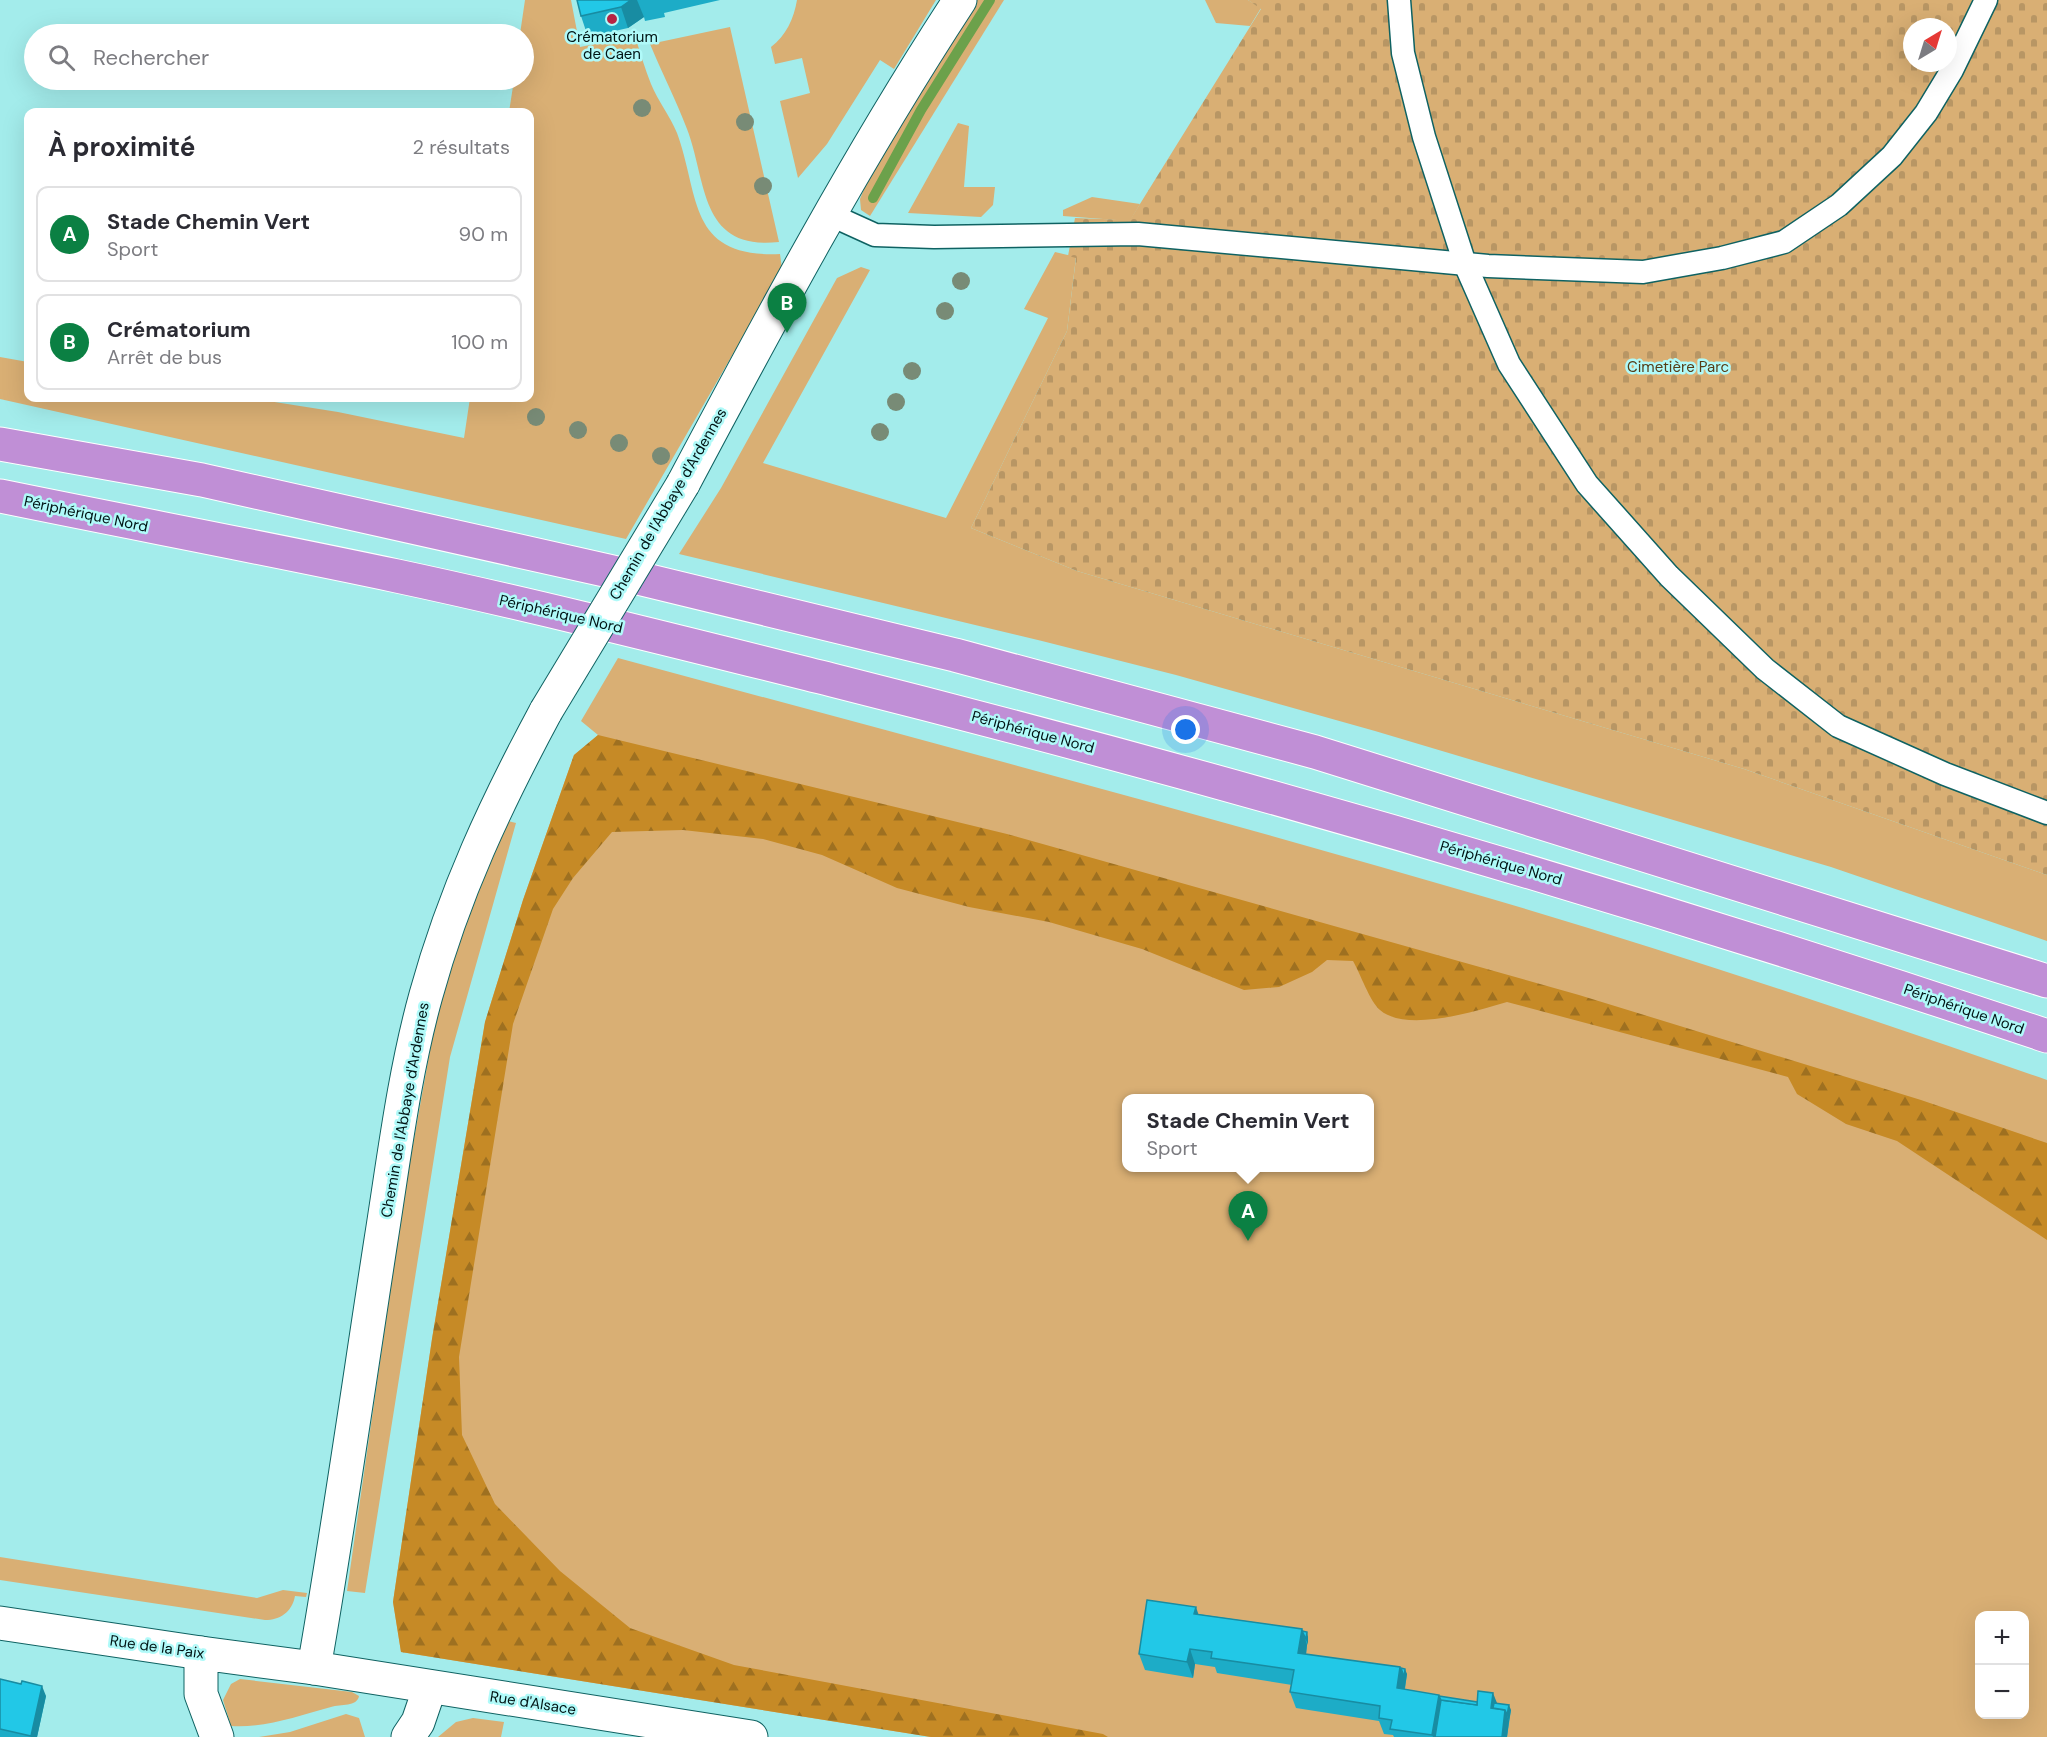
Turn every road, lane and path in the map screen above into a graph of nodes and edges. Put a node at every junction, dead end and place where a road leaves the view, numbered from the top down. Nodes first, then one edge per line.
1 (960, 0) edge
2 (1399, 0) edge
3 (1986, 0) edge
4 (831, 215) junction
5 (1465, 264) junction
6 (0, 444) edge
7 (0, 496) edge
8 (2047, 813) edge
9 (2047, 981) edge
10 (2047, 1036) edge
11 (0, 1623) edge
12 (201, 1653) junction
13 (314, 1668) junction
14 (430, 1688) junction
15 (217, 1737) edge
16 (408, 1737) edge
17 (752, 1737) edge

1 - 4 street, Chemin de l'Abbaye d'Ardennes
2 - 5 lane
3 - 5 lane
4 - 5 lane
4 - 13 street, Chemin de l'Abbaye d'Ardennes, bridge
5 - 8 lane
6 - 9 highway
7 - 10 highway, Périphérique Nord
11 - 12 street, Rue de la Paix
12 - 13 street, Rue de la Paix
12 - 15 street
13 - 14 street, Rue d'Alsace
14 - 16 street
14 - 17 street, Rue d'Alsace

